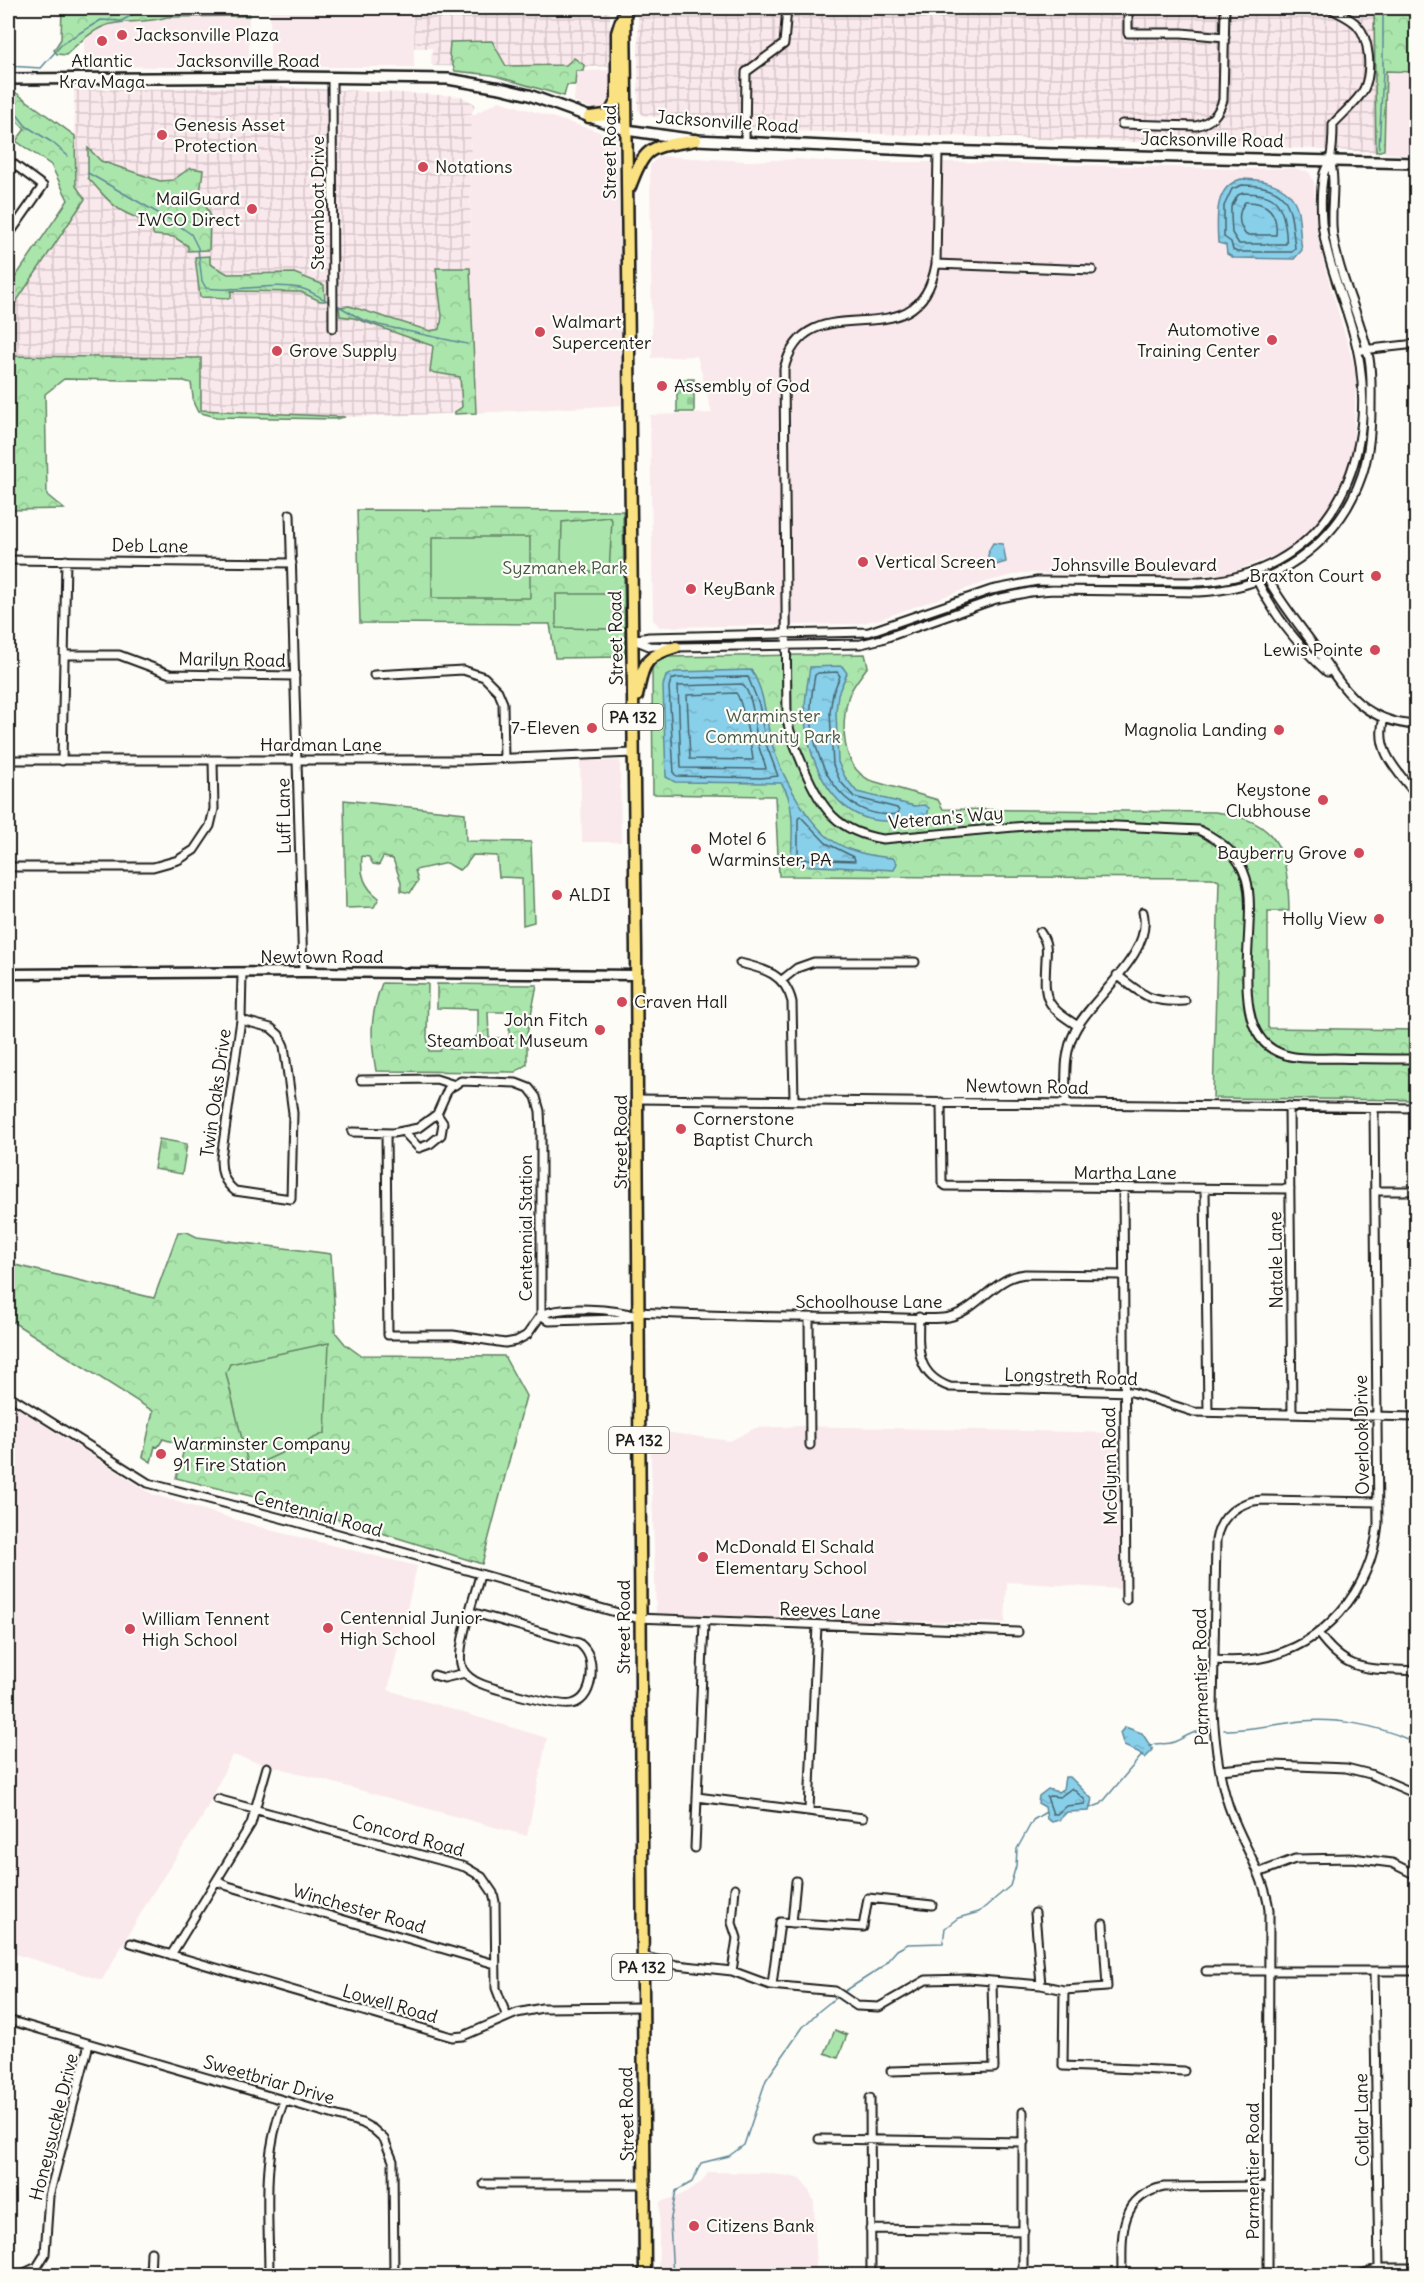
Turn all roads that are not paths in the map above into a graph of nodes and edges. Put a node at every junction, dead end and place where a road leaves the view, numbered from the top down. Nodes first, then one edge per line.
1 (625, 8) edge
2 (787, 8) edge
3 (1128, 8) edge
4 (1225, 8) edge
5 (1330, 8) edge
6 (1225, 37) junction
7 (332, 78) junction
8 (8, 79) edge
9 (589, 117) junction
10 (1122, 124) dead end
11 (626, 130) junction
12 (696, 140) junction
13 (745, 143) junction
14 (938, 151) junction
15 (8, 160) edge
16 (1330, 160) junction
17 (1416, 163) edge
18 (627, 196) junction
19 (8, 222) edge
20 (14, 227) junction
21 (8, 236) edge
22 (936, 264) junction
23 (1092, 270) dead end
24 (333, 328) dead end
25 (1416, 344) edge
26 (1367, 350) junction
27 (1357, 351) junction
28 (290, 514) dead end
29 (8, 560) edge
30 (66, 561) junction
31 (292, 563) junction
32 (1264, 568) junction
33 (1254, 572) junction
34 (1268, 577) junction
35 (1258, 581) junction
36 (786, 633) junction
37 (632, 640) junction
38 (786, 645) junction
39 (676, 647) junction
40 (65, 655) junction
41 (374, 675) dead end
42 (295, 676) junction
43 (1336, 680) junction
44 (633, 711) junction
45 (1384, 718) junction
46 (1416, 725) edge
47 (634, 753) junction
48 (504, 759) junction
49 (8, 760) edge
50 (62, 760) junction
51 (297, 760) junction
52 (213, 761) junction
53 (1416, 795) edge
54 (8, 867) edge
55 (1143, 912) dead end
56 (1040, 932) dead end
57 (915, 962) dead end
58 (740, 963) dead end
59 (303, 972) junction
60 (242, 973) junction
61 (8, 974) edge
62 (636, 975) junction
63 (1117, 975) junction
64 (782, 980) junction
65 (1185, 1002) dead end
66 (241, 1020) junction
67 (1078, 1026) junction
68 (1416, 1059) edge
69 (362, 1080) dead end
70 (455, 1084) junction
71 (637, 1099) junction
72 (794, 1100) junction
73 (941, 1102) junction
74 (1066, 1104) junction
75 (1289, 1106) junction
76 (1374, 1108) junction
77 (1416, 1108) edge
78 (437, 1114) junction
79 (403, 1131) junction
80 (352, 1132) dead end
81 (386, 1133) junction
82 (1123, 1188) junction
83 (1205, 1189) junction
84 (1290, 1190) junction
85 (1375, 1191) junction
86 (1416, 1191) edge
87 (1123, 1275) junction
88 (638, 1314) junction
89 (541, 1316) junction
90 (919, 1317) junction
91 (808, 1318) junction
92 (1125, 1392) junction
93 (8, 1395) edge
94 (1208, 1412) junction
95 (1292, 1414) junction
96 (1377, 1416) junction
97 (1416, 1417) edge
98 (810, 1445) dead end
99 (1378, 1502) junction
100 (480, 1575) junction
101 (1126, 1600) dead end
102 (471, 1612) junction
103 (640, 1619) junction
104 (704, 1622) junction
105 (817, 1625) junction
106 (1018, 1632) dead end
107 (1318, 1633) junction
108 (1214, 1660) junction
109 (1416, 1671) edge
110 (465, 1673) junction
111 (434, 1675) dead end
112 (267, 1767) dead end
113 (1220, 1770) junction
114 (1416, 1794) edge
115 (697, 1797) junction
116 (217, 1799) dead end
117 (255, 1809) junction
118 (809, 1810) junction
119 (863, 1818) dead end
120 (695, 1848) dead end
121 (1258, 1873) junction
122 (1416, 1875) edge
123 (217, 1881) junction
124 (796, 1881) dead end
125 (735, 1888) dead end
126 (932, 1905) dead end
127 (1035, 1913) dead end
128 (792, 1923) junction
129 (1103, 1924) dead end
130 (131, 1943) dead end
131 (171, 1955) junction
132 (642, 1956) junction
133 (495, 1964) junction
134 (732, 1971) junction
135 (1206, 1971) dead end
136 (1268, 1971) junction
137 (1374, 1971) junction
138 (1416, 1971) edge
139 (992, 1982) junction
140 (772, 1985) junction
141 (1041, 1985) junction
142 (1064, 1990) junction
143 (643, 2007) junction
144 (507, 2017) junction
145 (8, 2020) edge
146 (89, 2044) junction
147 (891, 2071) dead end
148 (1184, 2071) dead end
149 (870, 2098) dead end
150 (284, 2101) junction
151 (1023, 2112) dead end
152 (819, 2139) dead end
153 (869, 2140) junction
154 (1024, 2142) junction
155 (484, 2184) dead end
156 (645, 2184) junction
157 (1268, 2186) junction
158 (870, 2229) junction
159 (1024, 2230) junction
160 (151, 2252) dead end
161 (1379, 2268) junction
162 (1416, 2268) edge
163 (18, 2276) edge
164 (150, 2276) edge
165 (269, 2276) edge
166 (394, 2276) edge
167 (645, 2276) edge
168 (871, 2276) edge
169 (1023, 2276) edge
170 (1122, 2276) edge
171 (1268, 2276) edge
172 (1356, 2276) edge

1 - 9 main road
1 - 11 main road, Street Road / PA 132
2 - 13 street
3 - 6 street
4 - 6 street
5 - 16 street
6 - 10 street
7 - 8 main road, Jacksonville Road
7 - 9 main road, Jacksonville Road
7 - 24 street, Steamboat Drive
9 - 11 main road, Jacksonville Road
11 - 12 main road, Jacksonville Road
11 - 18 main road, Street Road / PA 132
12 - 13 main road, Jacksonville Road
12 - 18 main road
13 - 14 main road, Jacksonville Road
14 - 16 main road, Jacksonville Road
14 - 22 street, Veteran's Way
15 - 20 street
16 - 17 main road, Jacksonville Road
16 - 26 street, Johnsville Boulevard
16 - 27 street, Johnsville Boulevard
18 - 37 main road, Street Road / PA 132
19 - 20 street
20 - 21 street
22 - 23 street
22 - 36 street, Veteran's Way
25 - 26 street
26 - 27 street
26 - 34 street, Johnsville Boulevard
27 - 32 street, Johnsville Boulevard
28 - 31 street, Luff Lane
29 - 30 street, Deb Lane
30 - 31 street, Deb Lane
30 - 40 street
31 - 42 street, Luff Lane
32 - 33 street, Johnsville Boulevard
32 - 34 street
33 - 35 street
33 - 36 street, Johnsville Boulevard
34 - 35 street, Johnsville Boulevard
34 - 43 street
35 - 38 street, Johnsville Boulevard
35 - 43 street
36 - 37 street, Johnsville Boulevard
36 - 38 street, Veteran's Way
37 - 39 street, Johnsville Boulevard
37 - 44 main road, Street Road / PA 132
38 - 39 street, Johnsville Boulevard
38 - 68 street, Veteran's Way
39 - 44 main road
40 - 42 street, Marilyn Road
40 - 50 street
41 - 48 street
42 - 51 street, Luff Lane
43 - 45 street
44 - 47 main road, Street Road / PA 132
45 - 46 street
45 - 53 street
47 - 48 street, Hardman Lane
47 - 62 main road, Street Road / PA 132
48 - 51 street, Hardman Lane
49 - 50 street, Hardman Lane
50 - 52 street, Hardman Lane
51 - 52 street, Hardman Lane
51 - 59 street, Luff Lane
52 - 54 street
55 - 63 street
56 - 67 street
57 - 64 street
58 - 64 street
59 - 60 street, Newtown Road
59 - 62 street, Newtown Road
60 - 61 street, Newtown Road
60 - 66 street, Twin Oaks Drive
62 - 71 main road, Street Road / PA 132
63 - 65 street
63 - 67 street
64 - 72 street
66 - 66 street, Twin Oaks Drive
67 - 74 street
69 - 70 street
70 - 78 street
70 - 89 street, Centennial Station
71 - 72 street, Newtown Road
71 - 88 main road, Street Road / PA 132
72 - 73 street, Newtown Road
73 - 74 street, Newtown Road
73 - 82 street, Martha Lane
74 - 75 street, Newtown Road
75 - 76 street, Newtown Road
75 - 84 street, Natale Lane
76 - 77 street, Newtown Road
76 - 85 street, Overlook Drive
78 - 79 street
78 - 79 street
79 - 81 street
80 - 81 street
81 - 89 street, Centennial Station
82 - 83 street, Martha Lane
82 - 87 street, McGlynn Road
83 - 84 street, Martha Lane
83 - 94 street
84 - 95 street, Natale Lane
85 - 86 street
85 - 96 street, Overlook Drive
87 - 90 street, Schoolhouse Lane
87 - 92 street, McGlynn Road
88 - 89 street, Schoolhouse Lane
88 - 91 street, Schoolhouse Lane
88 - 103 main road, Street Road / PA 132
90 - 91 street, Schoolhouse Lane
90 - 92 street, Longstreth Road
91 - 98 street
92 - 94 street, Longstreth Road
92 - 101 street, McGlynn Road
93 - 100 street, Centennial Road
94 - 95 street, Longstreth Road
95 - 96 street, Longstreth Road
96 - 97 street, Longstreth Road
96 - 99 street, Overlook Drive
99 - 107 street, Overlook Drive
99 - 108 street, Parmentier Road
100 - 102 street
100 - 103 street, Centennial Road
102 - 110 street
102 - 110 street
103 - 104 street, Reeves Lane
103 - 132 main road, Street Road / PA 132
104 - 105 street, Reeves Lane
104 - 115 street
105 - 106 street, Reeves Lane
105 - 118 street
107 - 108 street, Overlook Drive
107 - 109 street
108 - 113 street, Parmentier Road
110 - 111 street
112 - 117 street
113 - 114 street
113 - 121 street, Parmentier Road
115 - 118 street
115 - 120 street
116 - 117 street, Concord Road
117 - 123 street
117 - 133 street, Concord Road
118 - 119 street
121 - 122 street
121 - 136 street, Parmentier Road
123 - 131 street
123 - 133 street, Winchester Road
124 - 128 street
125 - 134 street
126 - 128 street
127 - 141 street
128 - 140 street
129 - 142 street
130 - 131 street, Lowell Road
131 - 144 street, Lowell Road
132 - 134 street
132 - 143 main road, Street Road / PA 132
133 - 144 street, Concord Road
134 - 140 street
135 - 136 street
136 - 137 street
136 - 157 street, Parmentier Road
137 - 138 street
137 - 161 street, Cotlar Lane
139 - 140 street
139 - 141 street
139 - 147 street
141 - 142 street
142 - 148 street
143 - 144 street, Lowell Road
143 - 156 main road, Street Road / PA 132
145 - 146 street, Sweetbriar Drive
146 - 150 street, Sweetbriar Drive
146 - 163 street, Honeysuckle Drive
149 - 153 street
150 - 165 street
150 - 166 street, Sweetbriar Drive
151 - 154 street
152 - 153 street
153 - 154 street
153 - 158 street
154 - 159 street
155 - 156 street
156 - 167 main road, Street Road / PA 132
157 - 170 street
157 - 171 street, Parmentier Road
158 - 159 street
158 - 168 street
159 - 169 street
160 - 164 street
161 - 162 street
161 - 172 street

